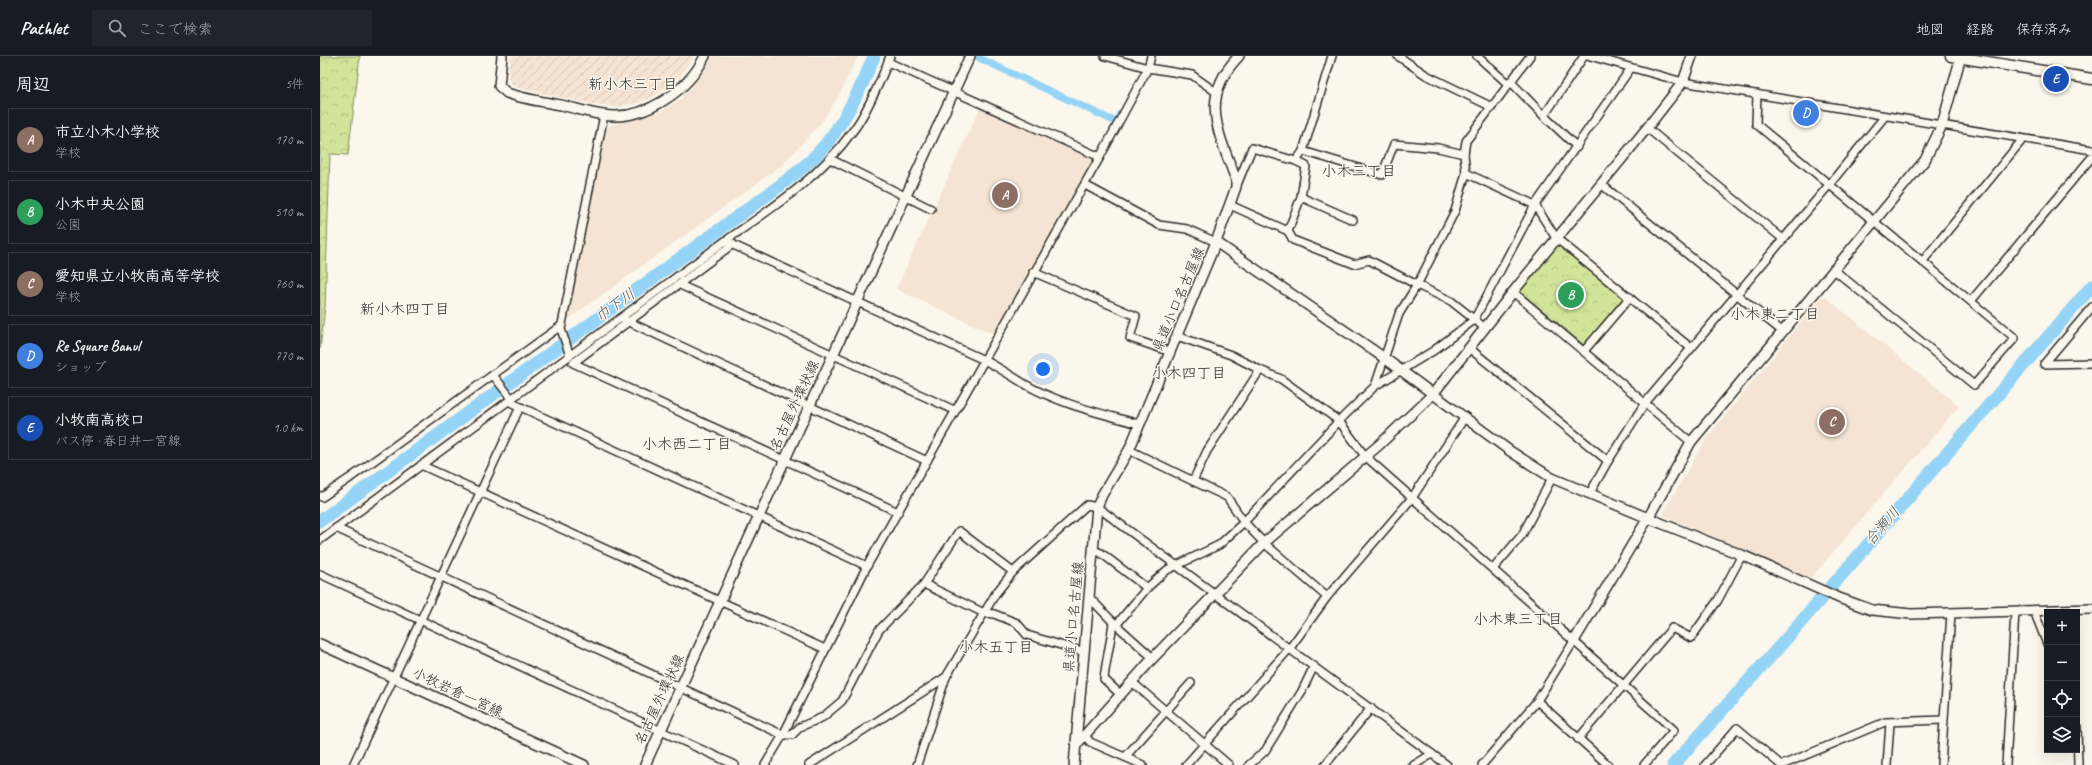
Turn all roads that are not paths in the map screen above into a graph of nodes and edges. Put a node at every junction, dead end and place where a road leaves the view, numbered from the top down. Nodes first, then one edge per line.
1 (502, 56) edge
2 (705, 56) edge
3 (970, 56) edge
4 (1105, 56) edge
5 (1151, 56) edge
6 (1239, 56) edge
7 (1332, 56) edge
8 (1398, 56) edge
9 (1477, 56) edge
10 (1530, 56) edge
11 (1584, 56) edge
12 (1590, 56) edge
13 (1692, 56) edge
14 (1958, 57) edge
15 (889, 59) edge
16 (1148, 68) junction
17 (1631, 68) junction
18 (2092, 78) edge
19 (1509, 82) junction
20 (1683, 82) junction
21 (954, 92) junction
22 (1216, 92) junction
23 (1757, 94) junction
24 (1492, 107) junction
25 (604, 115) junction
26 (1544, 116) junction
27 (1885, 116) junction
28 (1942, 125) junction
29 (1647, 128) junction
30 (2023, 139) junction
31 (1577, 147) junction
32 (2092, 150) edge
33 (1303, 151) junction
34 (1464, 154) junction
35 (1100, 157) junction
36 (2092, 157) edge
37 (830, 160) junction
38 (1296, 161) junction
39 (1466, 173) junction
40 (1602, 184) junction
41 (1085, 185) junction
42 (1829, 185) junction
43 (1236, 187) junction
44 (904, 197) junction
45 (1301, 198) junction
46 (1230, 205) junction
47 (1535, 205) junction
48 (931, 209) dead end
49 (1353, 220) dead end
50 (1873, 220) junction
51 (1288, 231) junction
52 (1556, 238) junction
53 (1783, 239) junction
54 (725, 241) junction
55 (1216, 242) junction
56 (733, 244) junction
57 (1922, 262) junction
58 (1834, 269) junction
59 (1033, 272) junction
60 (680, 285) junction
61 (1417, 285) junction
62 (1513, 292) junction
63 (1736, 295) junction
64 (1630, 297) junction
65 (1971, 301) junction
66 (857, 302) junction
67 (2092, 307) edge
68 (1474, 320) junction
69 (625, 321) junction
70 (562, 325) junction
71 (1485, 328) junction
72 (1783, 332) junction
73 (1177, 336) junction
74 (1470, 348) junction
75 (1691, 348) junction
76 (1584, 351) junction
77 (1171, 352) junction
78 (569, 354) junction
79 (833, 355) junction
80 (1383, 357) junction
81 (984, 360) junction
82 (2092, 363) edge
83 (1260, 370) junction
84 (1401, 371) junction
85 (494, 377) junction
86 (1375, 386) junction
87 (1434, 394) junction
88 (511, 397) junction
89 (1645, 403) junction
90 (809, 406) junction
91 (520, 407) junction
92 (954, 410) junction
93 (1465, 417) junction
94 (1339, 421) junction
95 (1139, 424) junction
96 (1691, 442) junction
97 (1129, 450) junction
98 (1365, 456) junction
99 (784, 459) junction
100 (927, 461) junction
101 (1608, 461) junction
102 (421, 465) junction
103 (1552, 478) junction
104 (1193, 481) junction
105 (480, 492) junction
106 (1590, 493) junction
107 (320, 496) edge
108 (1412, 498) junction
109 (1097, 507) junction
110 (898, 512) junction
111 (759, 515) junction
112 (1648, 518) junction
113 (1244, 522) junction
114 (336, 528) junction
115 (320, 540) edge
116 (1264, 543) junction
117 (1093, 550) junction
118 (1742, 555) junction
119 (1176, 565) junction
120 (867, 566) junction
121 (1493, 570) junction
122 (1013, 572) junction
123 (320, 574) edge
124 (441, 577) junction
125 (924, 584) junction
126 (1147, 588) junction
127 (1214, 593) junction
128 (1089, 597) junction
129 (1327, 597) junction
130 (719, 602) junction
131 (2092, 609) edge
132 (2034, 611) junction
133 (2015, 612) junction
134 (984, 613) junction
135 (1951, 613) junction
136 (420, 621) junction
137 (1115, 623) junction
138 (2044, 636) edge
139 (1574, 641) junction
140 (320, 644) edge
141 (1290, 648) junction
142 (825, 649) junction
143 (1084, 652) junction
144 (1153, 658) junction
145 (1314, 666) junction
146 (946, 677) junction
147 (392, 678) junction
148 (1132, 682) junction
149 (1191, 683) dead end
150 (1624, 685) junction
151 (680, 688) junction
152 (1120, 695) junction
153 (1536, 701) junction
154 (1371, 708) junction
155 (1166, 711) junction
156 (1944, 720) junction
157 (1890, 723) junction
158 (660, 730) junction
159 (783, 735) junction
160 (1085, 735) junction
161 (1578, 739) junction
162 (1204, 743) junction
163 (1076, 745) junction
164 (2078, 753) edge
165 (1432, 754) junction
166 (1126, 757) junction
167 (353, 765) edge
168 (584, 765) edge
169 (644, 765) edge
170 (736, 765) edge
171 (765, 765) edge
172 (809, 765) edge
173 (917, 765) edge
174 (1074, 765) edge
175 (1143, 765) edge
176 (1186, 765) edge
177 (1229, 765) edge
178 (1249, 765) edge
179 (1325, 765) edge
180 (1414, 765) edge
181 (1447, 765) edge
182 (1482, 765) edge
183 (1608, 765) edge
184 (1644, 765) edge
185 (1706, 765) edge
186 (1781, 765) edge
187 (1887, 765) edge
188 (1941, 765) edge
189 (2006, 765) edge
190 (2078, 765) edge

1 - 25 street
2 - 25 street
3 - 21 street, 名古屋外環状線
4 - 16 street
5 - 16 street
6 - 22 street
7 - 33 street
8 - 24 street
9 - 19 street
10 - 19 street
11 - 26 street
12 - 17 street
13 - 20 street
14 - 18 main road
14 - 28 street
15 - 21 street
15 - 37 street
16 - 22 street
16 - 35 street
17 - 20 street
17 - 31 street
19 - 24 street
19 - 26 street
20 - 23 street
20 - 29 street
21 - 35 street
21 - 44 street, 名古屋外環状線
22 - 43 street
23 - 27 street
23 - 42 street
24 - 34 street
25 - 70 street
26 - 31 street
27 - 28 street
27 - 42 street
28 - 30 street
28 - 50 street
29 - 40 street
29 - 53 street
30 - 32 street
30 - 57 street
31 - 47 street
33 - 34 street
33 - 38 street
34 - 39 street
35 - 41 street
36 - 65 street
37 - 44 street
37 - 54 street
38 - 43 street
38 - 45 street
39 - 47 street
39 - 61 street
40 - 52 street
40 - 63 street
41 - 55 street
41 - 59 street
42 - 50 street
42 - 53 street
43 - 46 street, 県道小口名古屋線
44 - 48 street
44 - 66 street, 名古屋外環状線
45 - 49 street
45 - 51 street
46 - 51 street
46 - 55 street, 県道小口名古屋線
47 - 52 street
47 - 68 street
50 - 57 street
50 - 58 street
51 - 61 street
52 - 62 street
52 - 64 street
53 - 63 street
54 - 56 street
54 - 69 street
55 - 73 street, 県道小口名古屋線
55 - 80 street
56 - 60 street
56 - 66 street
57 - 65 street
58 - 65 street
58 - 72 street
59 - 77 street
59 - 81 street
60 - 69 street
60 - 79 street
61 - 68 street
61 - 80 street
62 - 71 street
62 - 76 street
63 - 72 street
63 - 75 street
64 - 75 street
64 - 76 street
66 - 79 street, 名古屋外環状線
66 - 81 street
67 - 82 street
68 - 71 street
68 - 84 street
69 - 78 street
69 - 90 street
69 - 99 street
70 - 78 street
70 - 85 street
71 - 74 street
72 - 96 street
73 - 77 street, 県道小口名古屋線
73 - 83 street
74 - 87 street
74 - 101 street
75 - 89 street
76 - 89 street
77 - 95 street, 県道小口名古屋線
78 - 88 street
79 - 90 street, 名古屋外環状線
79 - 92 street
80 - 84 street
80 - 86 street
81 - 92 street
81 - 95 street
83 - 94 street
83 - 104 street
84 - 86 street
84 - 87 street
85 - 88 street
85 - 107 street
86 - 94 street
87 - 93 street
87 - 98 street
88 - 91 street
88 - 102 street
89 - 96 street
89 - 101 street
90 - 99 street, 名古屋外環状線
90 - 100 street
91 - 105 street
91 - 111 street
92 - 100 street
93 - 103 street
93 - 108 street
94 - 98 street
94 - 113 street
95 - 97 street, 県道小口名古屋線
96 - 112 street
97 - 104 street
97 - 109 street, 県道小口名古屋線
98 - 108 street
98 - 116 street
99 - 110 street
99 - 111 street, 名古屋外環状線
100 - 110 street
101 - 106 street
102 - 105 street
102 - 114 street
103 - 106 street
103 - 121 street
104 - 113 street
105 - 124 street
105 - 130 street
106 - 112 street
108 - 121 street
108 - 129 street
109 - 117 street, 県道小口名古屋線
109 - 119 street
109 - 122 street
110 - 120 street
111 - 120 street
111 - 130 street, 名古屋外環状線
112 - 118 street
112 - 139 street
113 - 116 street
113 - 119 street
114 - 115 street
114 - 124 street
116 - 127 street
116 - 129 street
117 - 126 street
117 - 128 street, 県道小口名古屋線
118 - 135 street
118 - 150 street
119 - 126 street
119 - 127 street
120 - 142 street
121 - 139 street
122 - 125 street
122 - 134 street
123 - 136 street
124 - 136 street
124 - 151 street
125 - 134 street
125 - 159 street
126 - 137 street
127 - 141 street
127 - 144 street
128 - 137 street
128 - 143 street, 県道小口名古屋線
129 - 141 street
130 - 142 street
130 - 151 street, 名古屋外環状線
131 - 132 street
132 - 133 street
132 - 138 street
133 - 135 street
133 - 189 street
134 - 143 street
134 - 146 street
135 - 156 street
136 - 147 street
136 - 158 street
137 - 144 street
137 - 152 street
139 - 150 street
139 - 153 street
140 - 147 street, 小牧岩倉一宮線
141 - 145 street
141 - 162 street
142 - 159 street
143 - 163 street, 県道小口名古屋線
144 - 148 street
145 - 154 street
145 - 178 street
146 - 172 street
146 - 173 street
147 - 167 street
147 - 168 street, 小牧岩倉一宮線
148 - 152 street
148 - 155 street
149 - 155 street
150 - 161 street
150 - 184 street
151 - 158 street, 名古屋外環状線
151 - 159 street
152 - 160 street
153 - 161 street
153 - 182 street
154 - 165 street
154 - 179 street
155 - 162 street
155 - 166 street
156 - 157 street
156 - 188 street
157 - 186 street
157 - 187 street
158 - 169 street, 名古屋外環状線
158 - 170 street
159 - 171 street
160 - 163 street
160 - 166 street
161 - 183 street
162 - 176 street
162 - 177 street
163 - 174 street, 県道小口名古屋線
164 - 190 street
165 - 180 street
165 - 181 street
166 - 175 street
185 - 186 street

